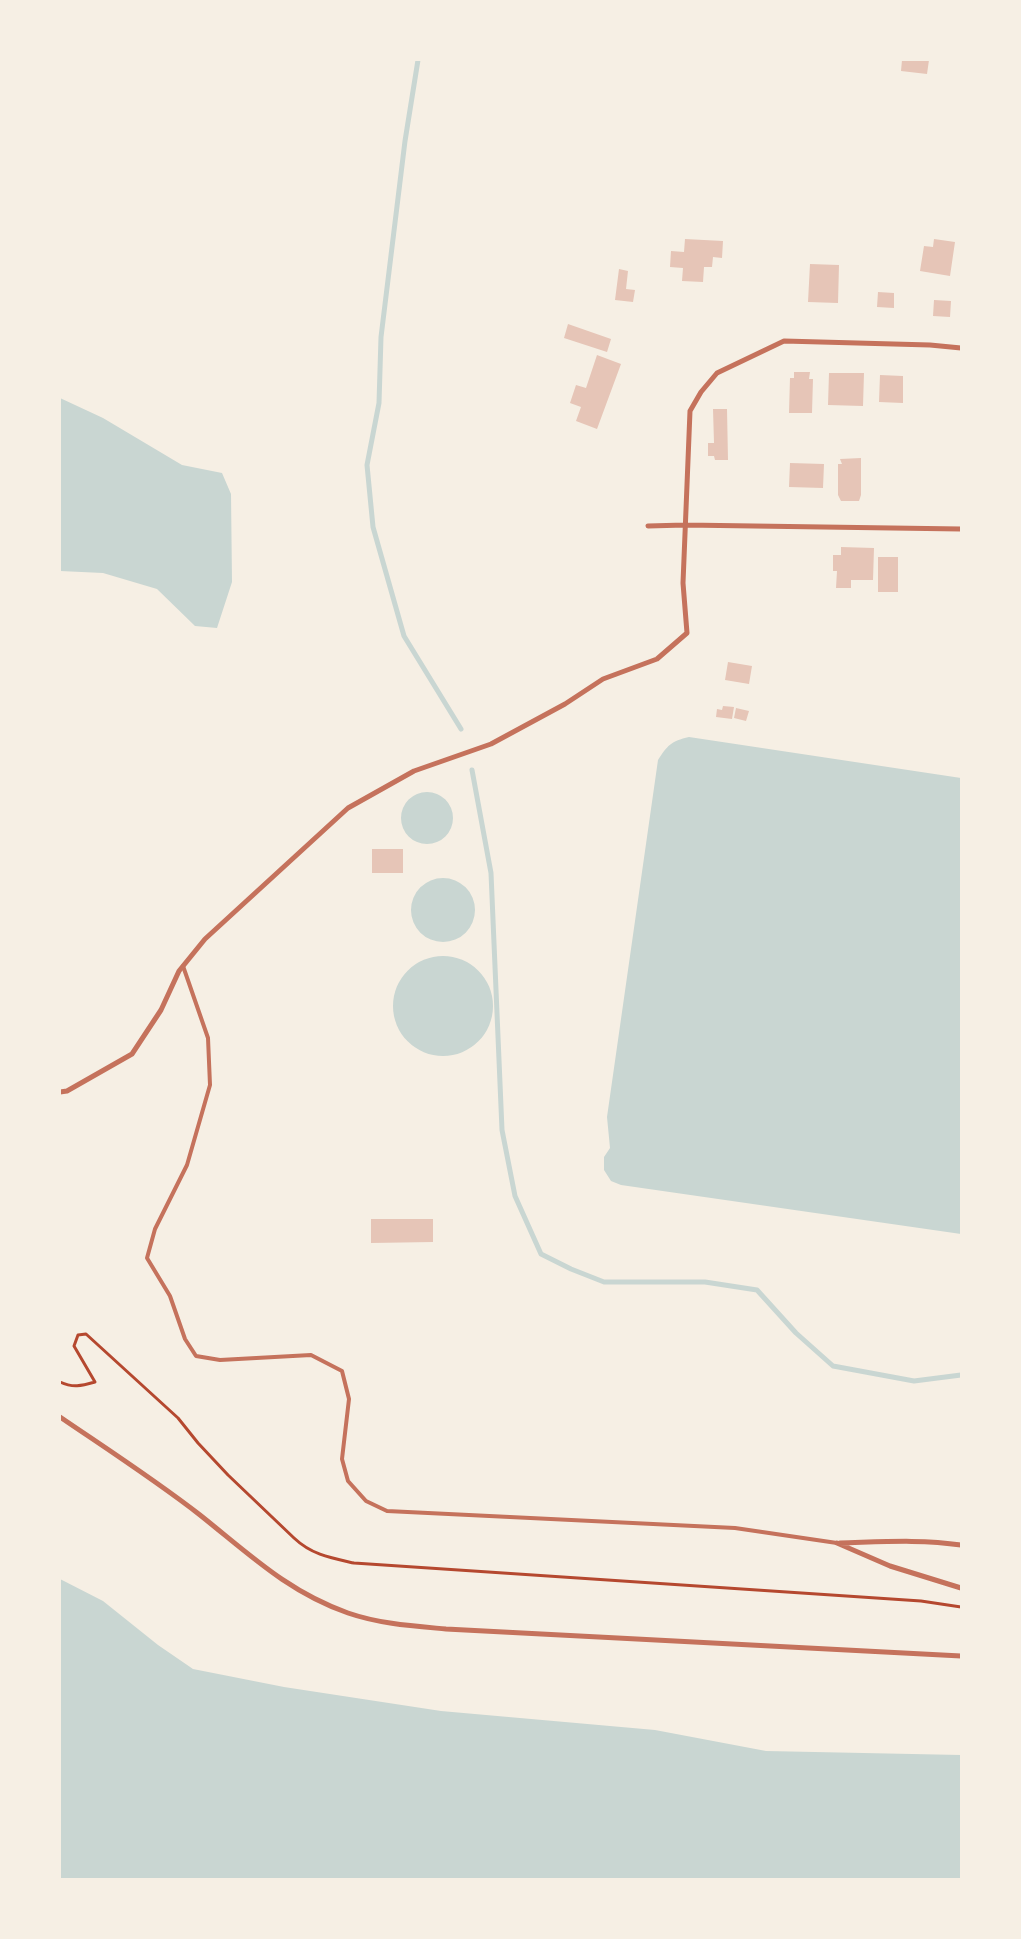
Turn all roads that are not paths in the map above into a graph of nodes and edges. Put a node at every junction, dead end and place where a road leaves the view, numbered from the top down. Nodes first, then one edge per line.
1 (961, 348) edge
2 (685, 525) junction
3 (648, 526) dead end
4 (961, 529) edge
5 (183, 966) junction
6 (60, 1092) edge
7 (60, 1417) edge
8 (837, 1543) junction
9 (961, 1545) edge
10 (961, 1588) edge
11 (961, 1656) edge

1 - 2 street
2 - 3 street
2 - 4 street
2 - 5 street
5 - 6 street
5 - 8 lane
7 - 11 street
8 - 9 street
8 - 10 street

